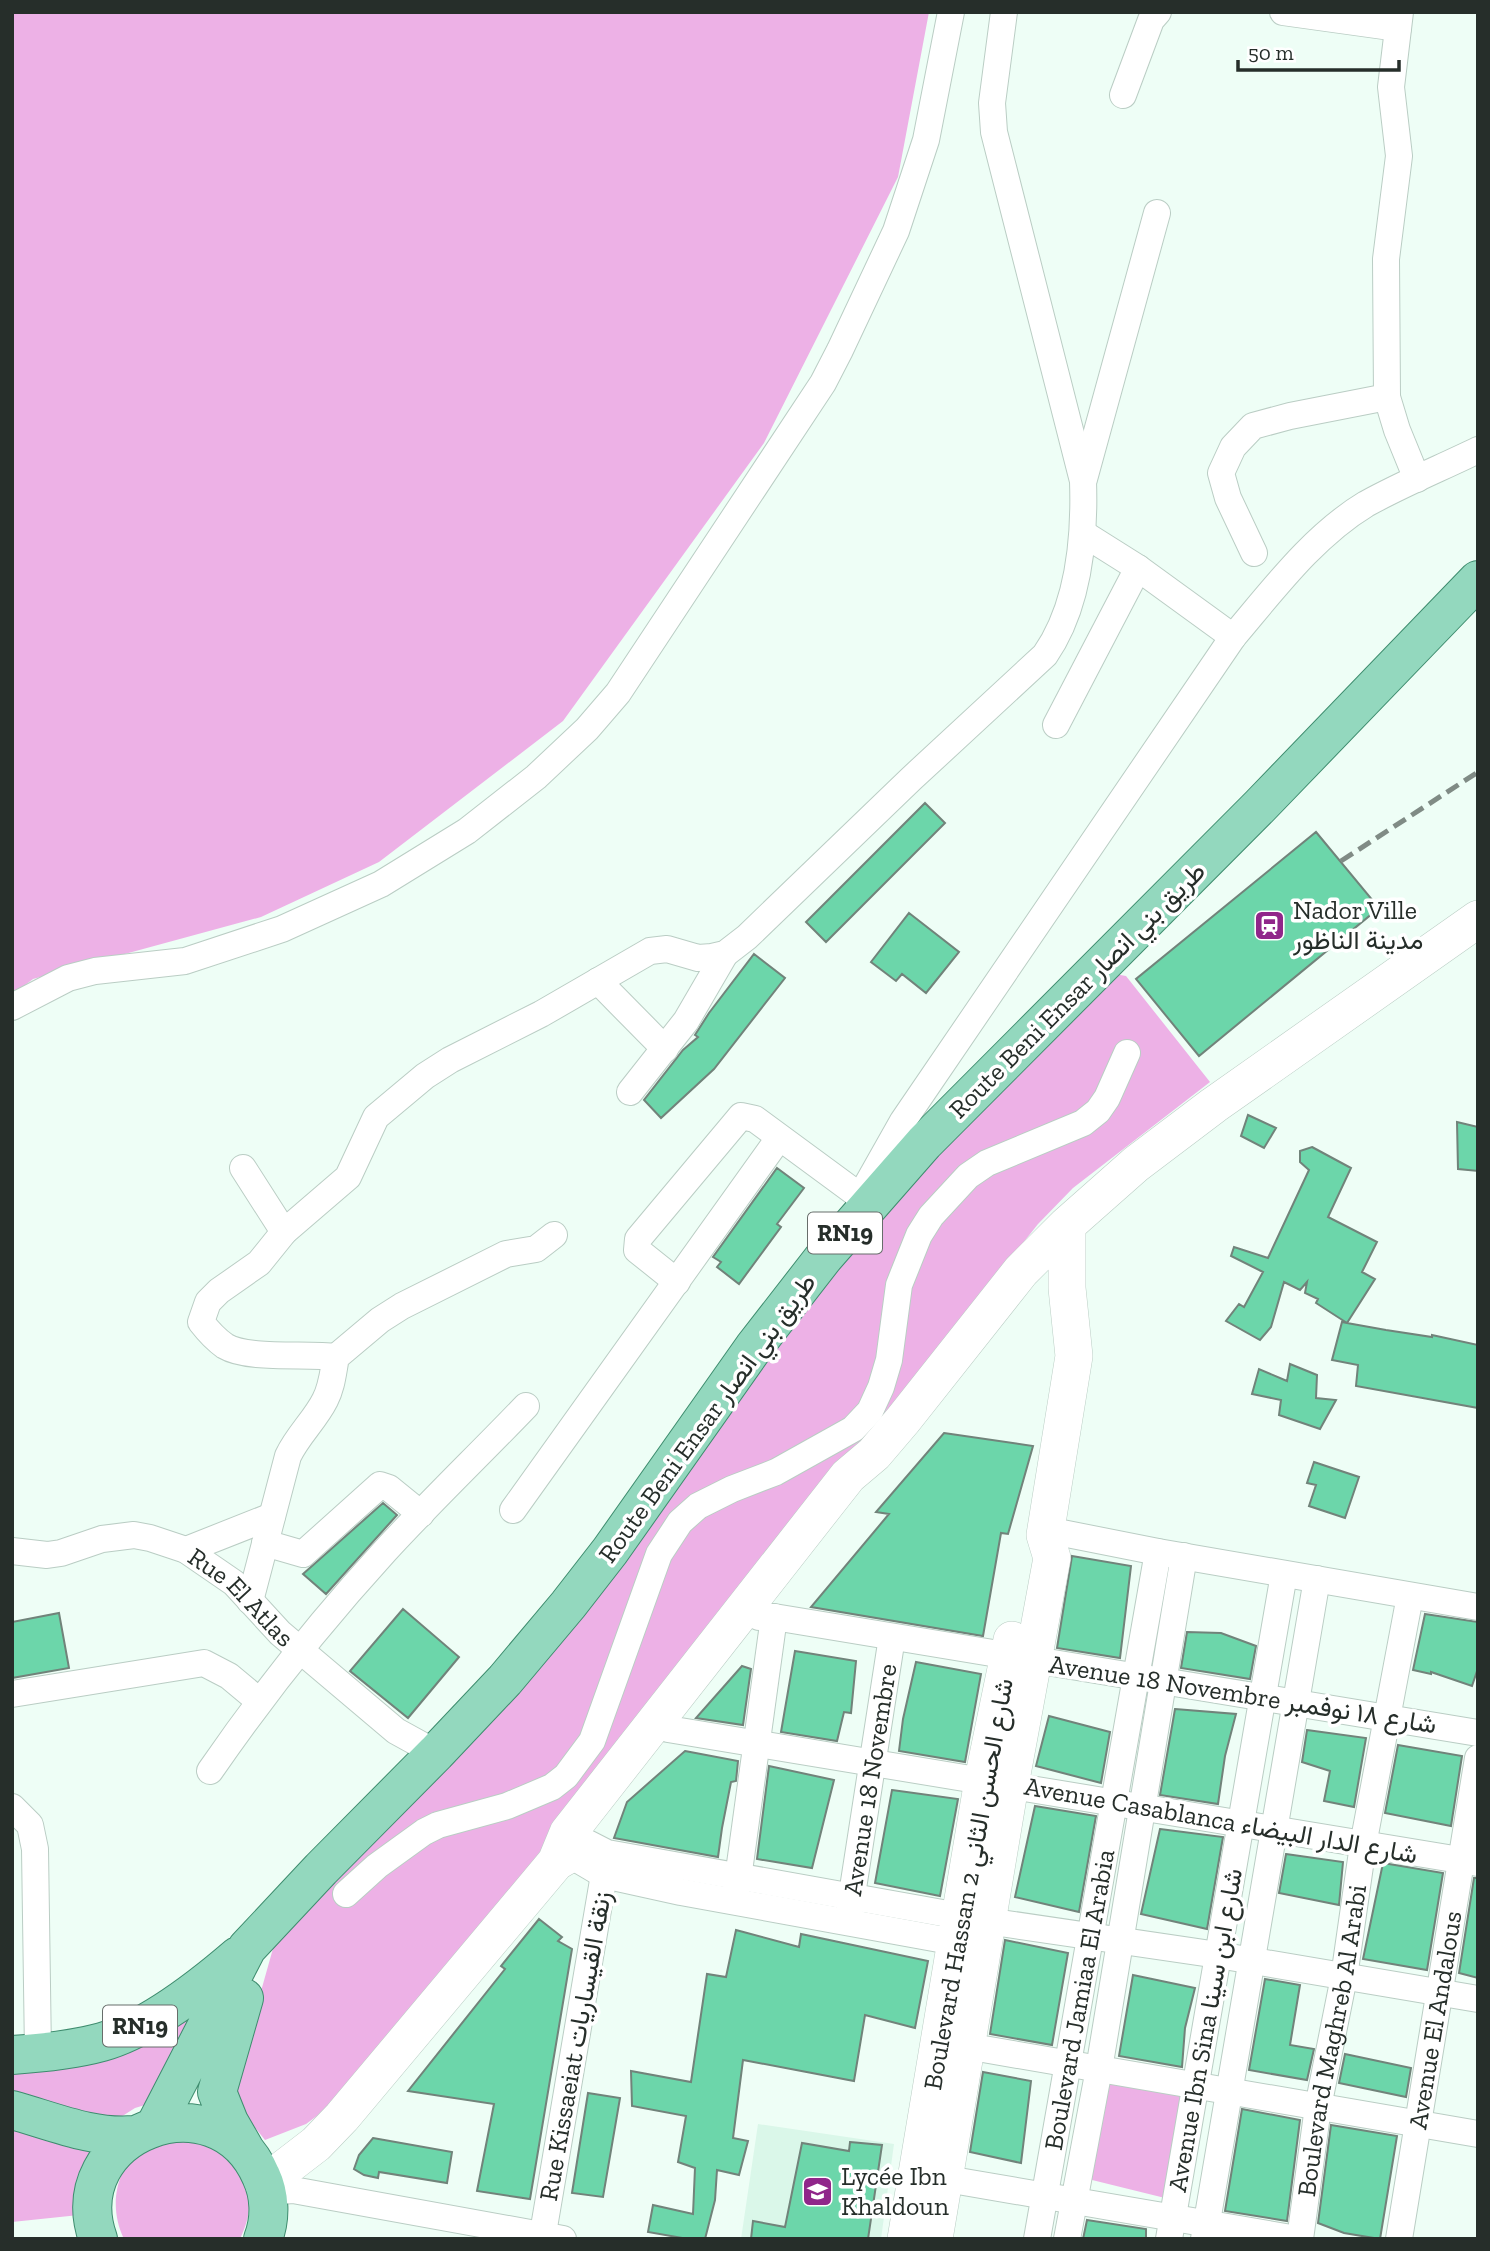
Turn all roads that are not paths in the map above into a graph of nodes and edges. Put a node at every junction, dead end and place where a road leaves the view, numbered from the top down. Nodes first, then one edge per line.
1 (951, 12) edge
2 (1004, 12) edge
3 (1158, 12) edge
4 (1283, 12) edge
5 (1399, 20) edge
6 (1123, 94) dead end
7 (1157, 214) dead end
8 (1387, 397) junction
9 (1478, 450) edge
10 (1417, 479) junction
11 (1083, 481) junction
12 (1084, 534) junction
13 (1254, 553) dead end
14 (1138, 568) junction
15 (1478, 580) edge
16 (1233, 637) junction
17 (1056, 725) dead end
18 (1478, 919) edge
19 (724, 954) junction
20 (598, 981) junction
21 (12, 1007) edge
22 (665, 1049) junction
23 (1127, 1053) dead end
24 (630, 1092) dead end
25 (779, 1138) junction
26 (243, 1168) dead end
27 (861, 1197) junction
28 (1067, 1225) junction
29 (284, 1232) junction
30 (554, 1235) dead end
31 (824, 1258) junction
32 (677, 1282) junction
33 (336, 1357) junction
34 (526, 1406) dead end
35 (874, 1454) junction
36 (513, 1510) dead end
37 (421, 1514) junction
38 (272, 1516) junction
39 (1046, 1532) junction
40 (265, 1543) junction
41 (186, 1550) junction
42 (12, 1551) edge
43 (1171, 1554) junction
44 (1284, 1574) junction
45 (1317, 1579) junction
46 (1410, 1596) junction
47 (250, 1601) junction
48 (1478, 1607) edge
49 (767, 1617) junction
50 (892, 1637) junction
51 (300, 1649) junction
52 (1021, 1658) junction
53 (1136, 1677) junction
54 (1163, 1681) junction
55 (12, 1694) edge
56 (1263, 1698) junction
57 (259, 1701) junction
58 (1296, 1703) junction
59 (1387, 1718) junction
60 (668, 1729) junction
61 (1478, 1733) edge
62 (757, 1742) junction
63 (436, 1753) junction
64 (1478, 1758) edge
65 (873, 1762) junction
66 (210, 1772) dead end
67 (997, 1782) junction
68 (1114, 1802) junction
69 (12, 1807) edge
70 (1142, 1807) junction
71 (1241, 1823) junction
72 (1274, 1829) junction
73 (1363, 1845) junction
74 (578, 1853) junction
75 (1469, 1861) edge
76 (736, 1889) junction
77 (346, 1895) dead end
78 (852, 1897) junction
79 (848, 1923) junction
80 (971, 1932) junction
81 (1090, 1936) junction
82 (256, 1940) junction
83 (1120, 1941) junction
84 (1218, 1955) junction
85 (1251, 1961) junction
86 (1344, 1977) junction
87 (1439, 1993) junction
88 (1478, 1999) edge
89 (966, 2046) junction
90 (25, 2054) edge
91 (1068, 2064) junction
92 (1099, 2069) junction
93 (1196, 2086) junction
94 (1229, 2092) junction
95 (1318, 2107) junction
96 (12, 2110) edge
97 (1418, 2124) junction
98 (145, 2130) junction
99 (1478, 2134) edge
100 (245, 2150) junction
101 (930, 2176) junction
102 (266, 2188) junction
103 (1045, 2195) junction
104 (1074, 2201) junction
105 (1171, 2228) edge
106 (1205, 2231) edge
107 (549, 2237) edge
108 (98, 2239) edge
109 (263, 2239) edge
110 (906, 2239) edge
111 (934, 2239) edge
112 (1037, 2239) edge
113 (1068, 2239) edge
114 (1298, 2239) edge
115 (1399, 2239) edge

1 - 21 street
2 - 11 street
3 - 6 street
4 - 5 street
5 - 8 street
7 - 11 street
8 - 10 street
8 - 13 street
9 - 10 street
10 - 16 street
11 - 12 street
12 - 14 street
12 - 19 street
14 - 16 street
14 - 17 street
15 - 31 main road, Route Beni Ensar طريق بني انصار / RN19
16 - 27 street
18 - 28 main road
19 - 20 street
19 - 22 street
20 - 22 street
20 - 29 street
22 - 24 street
23 - 77 street
25 - 27 street
25 - 32 street
25 - 32 street
26 - 29 street
27 - 31 street
28 - 35 main road
28 - 39 main road, Boulevard Hassan 2 شارع الحسن الثاني
29 - 33 street
30 - 33 street
31 - 63 main road, Route Beni Ensar طريق بني انصار / RN19
32 - 36 street
33 - 38 street
34 - 37 street
35 - 49 main road
35 - 74 main road
37 - 40 street
37 - 51 street
38 - 40 street
38 - 41 street
39 - 43 street
39 - 52 main road, Boulevard Hassan 2 شارع الحسن الثاني
40 - 47 street
41 - 42 street, Rue El Atlas
41 - 47 street, Rue El Atlas
43 - 44 street
43 - 53 street, Boulevard Jamiaa El Arabia
43 - 54 street, Boulevard Jamiaa El Arabia
44 - 45 street
44 - 56 street, Avenue Ibn Sina شارع ابن سينا
45 - 46 street
45 - 58 street, Avenue Ibn Sina شارع ابن سينا
46 - 48 street
46 - 59 street, Boulevard Maghreb Al Arabi
47 - 51 street, Rue El Atlas
49 - 50 street, Avenue 18 Novembre شارع ١٨ نوفمبر
49 - 60 main road
49 - 62 street
50 - 52 street, Avenue 18 Novembre شارع ١٨ نوفمبر
50 - 65 street, Avenue 18 Novembre
51 - 57 street
51 - 63 street, Rue El Atlas
52 - 53 street, Avenue 18 Novembre شارع ١٨ نوفمبر
52 - 67 main road, Boulevard Hassan 2 شارع الحسن الثاني
53 - 54 street, Avenue 18 Novembre شارع ١٨ نوفمبر
53 - 68 street, Boulevard Jamiaa El Arabia
54 - 56 street, Avenue 18 Novembre شارع ١٨ نوفمبر
54 - 70 street, Boulevard Jamiaa El Arabia
55 - 57 street
56 - 58 street, Avenue 18 Novembre شارع ١٨ نوفمبر
56 - 71 street, Avenue Ibn Sina شارع ابن سينا
57 - 66 street
58 - 59 street, Avenue 18 Novembre شارع ١٨ نوفمبر
58 - 72 street, Avenue Ibn Sina شارع ابن سينا
59 - 61 street, Avenue 18 Novembre شارع ١٨ نوفمبر
59 - 73 street, Boulevard Maghreb Al Arabi
60 - 62 street, Avenue Casablanca شارع الدار البيضاء
60 - 74 main road
62 - 65 street, Avenue Casablanca شارع الدار البيضاء
62 - 76 street
63 - 82 main road, Route Beni Ensar طريق بني انصار / RN19
64 - 75 street, Avenue El Andalous
65 - 67 street, Avenue Casablanca شارع الدار البيضاء
65 - 78 street, Avenue 18 Novembre
67 - 68 street, Avenue Casablanca شارع الدار البيضاء
67 - 80 main road, Boulevard Hassan 2 شارع الحسن الثاني
68 - 70 street, Avenue Casablanca شارع الدار البيضاء
68 - 81 street, Boulevard Jamiaa El Arabia
69 - 90 street
70 - 71 street, Avenue Casablanca شارع الدار البيضاء
70 - 83 street, Boulevard Jamiaa El Arabia
71 - 72 street, Avenue Casablanca شارع الدار البيضاء
71 - 84 street, Avenue Ibn Sina شارع ابن سينا
72 - 73 street, Avenue Casablanca شارع الدار البيضاء
72 - 85 street, Avenue Ibn Sina شارع ابن سينا
73 - 75 street, Avenue Casablanca شارع الدار البيضاء
73 - 86 street, Boulevard Maghreb Al Arabi
74 - 76 street
74 - 102 main road
74 - 107 street, Rue Kissaeiat زنقة القيساريات
75 - 87 street, Avenue El Andalous
76 - 78 street
76 - 79 street
78 - 79 street, Avenue 18 Novembre
78 - 80 street
79 - 80 street
80 - 81 street
80 - 89 main road, Boulevard Hassan 2 شارع الحسن الثاني
80 - 101 main road, Boulevard Hassan 2 شارع الحسن الثاني
81 - 83 street
81 - 91 street, Boulevard Jamiaa El Arabia
82 - 90 main road, RN19
82 - 98 main road, Route Beni Ensar طريق بني انصار / RN19
82 - 100 main road, Route Beni Ensar طريق بني انصار / RN19
83 - 84 street
83 - 92 street, Boulevard Jamiaa El Arabia
84 - 85 street
84 - 93 street, Avenue Ibn Sina شارع ابن سينا
85 - 86 street
85 - 94 street, Avenue Ibn Sina شارع ابن سينا
86 - 87 street
86 - 95 street, Boulevard Maghreb Al Arabi
87 - 88 street
87 - 97 street, Avenue El Andalous
89 - 91 street
89 - 101 main road, Boulevard Hassan 2 شارع الحسن الثاني
91 - 92 street
91 - 103 street, Boulevard Jamiaa El Arabia
92 - 93 street
92 - 104 street, Boulevard Jamiaa El Arabia
93 - 94 street
93 - 105 street, Avenue Ibn Sina شارع ابن سينا
94 - 95 street
94 - 106 street, Avenue Ibn Sina شارع ابن سينا
95 - 97 street
95 - 114 street, Boulevard Maghreb Al Arabi
96 - 98 main road, RN19
97 - 99 street
97 - 115 street, Avenue El Andalous
98 - 100 main road, RN19
98 - 108 main road, RN19
100 - 102 main road, RN19
101 - 103 street
101 - 110 main road, Boulevard Hassan 2 شارع الحسن الثاني
101 - 111 main road, Boulevard Hassan 2 شارع الحسن الثاني
102 - 107 street
102 - 109 main road
103 - 104 street
103 - 112 street, Boulevard Jamiaa El Arabia
104 - 105 street
104 - 113 street, Boulevard Jamiaa El Arabia
105 - 106 street
106 - 114 street

